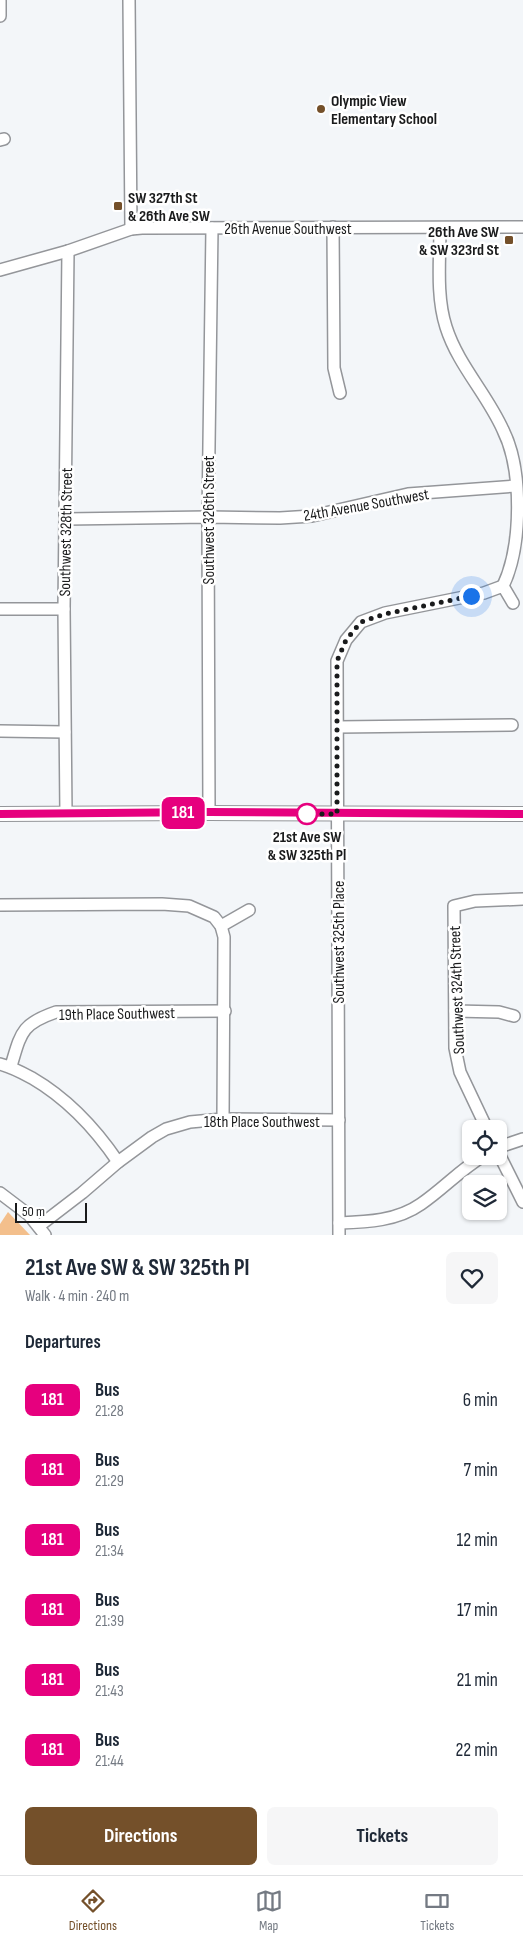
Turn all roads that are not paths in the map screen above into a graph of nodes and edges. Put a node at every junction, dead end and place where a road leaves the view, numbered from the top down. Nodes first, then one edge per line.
1 (0, 0) edge
2 (129, 0) edge
3 (0, 16) edge
4 (523, 227) edge
5 (212, 228) junction
6 (333, 228) junction
7 (440, 228) junction
8 (131, 229) junction
9 (68, 251) junction
10 (0, 270) edge
11 (340, 393) dead end
12 (516, 486) junction
13 (208, 517) junction
14 (66, 519) junction
15 (502, 586) junction
16 (512, 603) dead end
17 (0, 609) edge
18 (64, 609) junction
19 (512, 726) dead end
20 (338, 727) junction
21 (0, 731) edge
22 (65, 732) junction
23 (209, 812) junction
24 (0, 814) edge
25 (66, 814) junction
26 (337, 814) junction
27 (523, 814) edge
28 (523, 899) edge
29 (0, 905) edge
30 (249, 910) dead end
31 (221, 926) junction
32 (224, 1011) junction
33 (455, 1011) junction
34 (514, 1016) dead end
35 (6, 1065) edge
36 (223, 1119) junction
37 (339, 1120) junction
38 (483, 1120) edge
39 (523, 1138) edge
40 (507, 1144) edge
41 (118, 1162) junction
42 (469, 1165) edge
43 (504, 1165) edge
44 (0, 1193) edge
45 (523, 1202) edge
46 (339, 1223) junction
47 (42, 1230) edge
48 (339, 1235) edge

1 - 3 street
2 - 8 street
4 - 7 street, 26th Avenue Southwest
5 - 6 street, 26th Avenue Southwest
5 - 8 street, 26th Avenue Southwest
5 - 13 street, Southwest 326th Street
6 - 7 street, 26th Avenue Southwest
6 - 11 street
7 - 12 street
8 - 9 street, 26th Avenue Southwest
9 - 10 street, 26th Avenue Southwest
9 - 14 street, Southwest 328th Street
12 - 13 street, 24th Avenue Southwest
12 - 15 street
13 - 14 street, 24th Avenue Southwest
13 - 23 street, Southwest 326th Street
14 - 18 street, Southwest 328th Street
15 - 16 street
15 - 20 street, Southwest 325th Place
17 - 18 street
18 - 22 street, Southwest 328th Street
19 - 20 street
20 - 26 street, Southwest 325th Place
21 - 22 street
22 - 25 street, Southwest 328th Street
23 - 25 main road
23 - 26 main road
24 - 25 main road
26 - 27 main road
26 - 37 street, Southwest 325th Place
28 - 33 street, Southwest 324th Street
29 - 31 street
30 - 31 street
31 - 32 street
32 - 35 street, 19th Place Southwest
32 - 36 street
33 - 34 street
33 - 38 street, Southwest 324th Street
35 - 41 street
36 - 37 street, 18th Place Southwest
36 - 41 street, 18th Place Southwest
37 - 46 street, Southwest 325th Place
39 - 40 street
41 - 47 street, 18th Place Southwest
42 - 46 street
43 - 45 street
44 - 47 street
46 - 48 street, Southwest 325th Place

